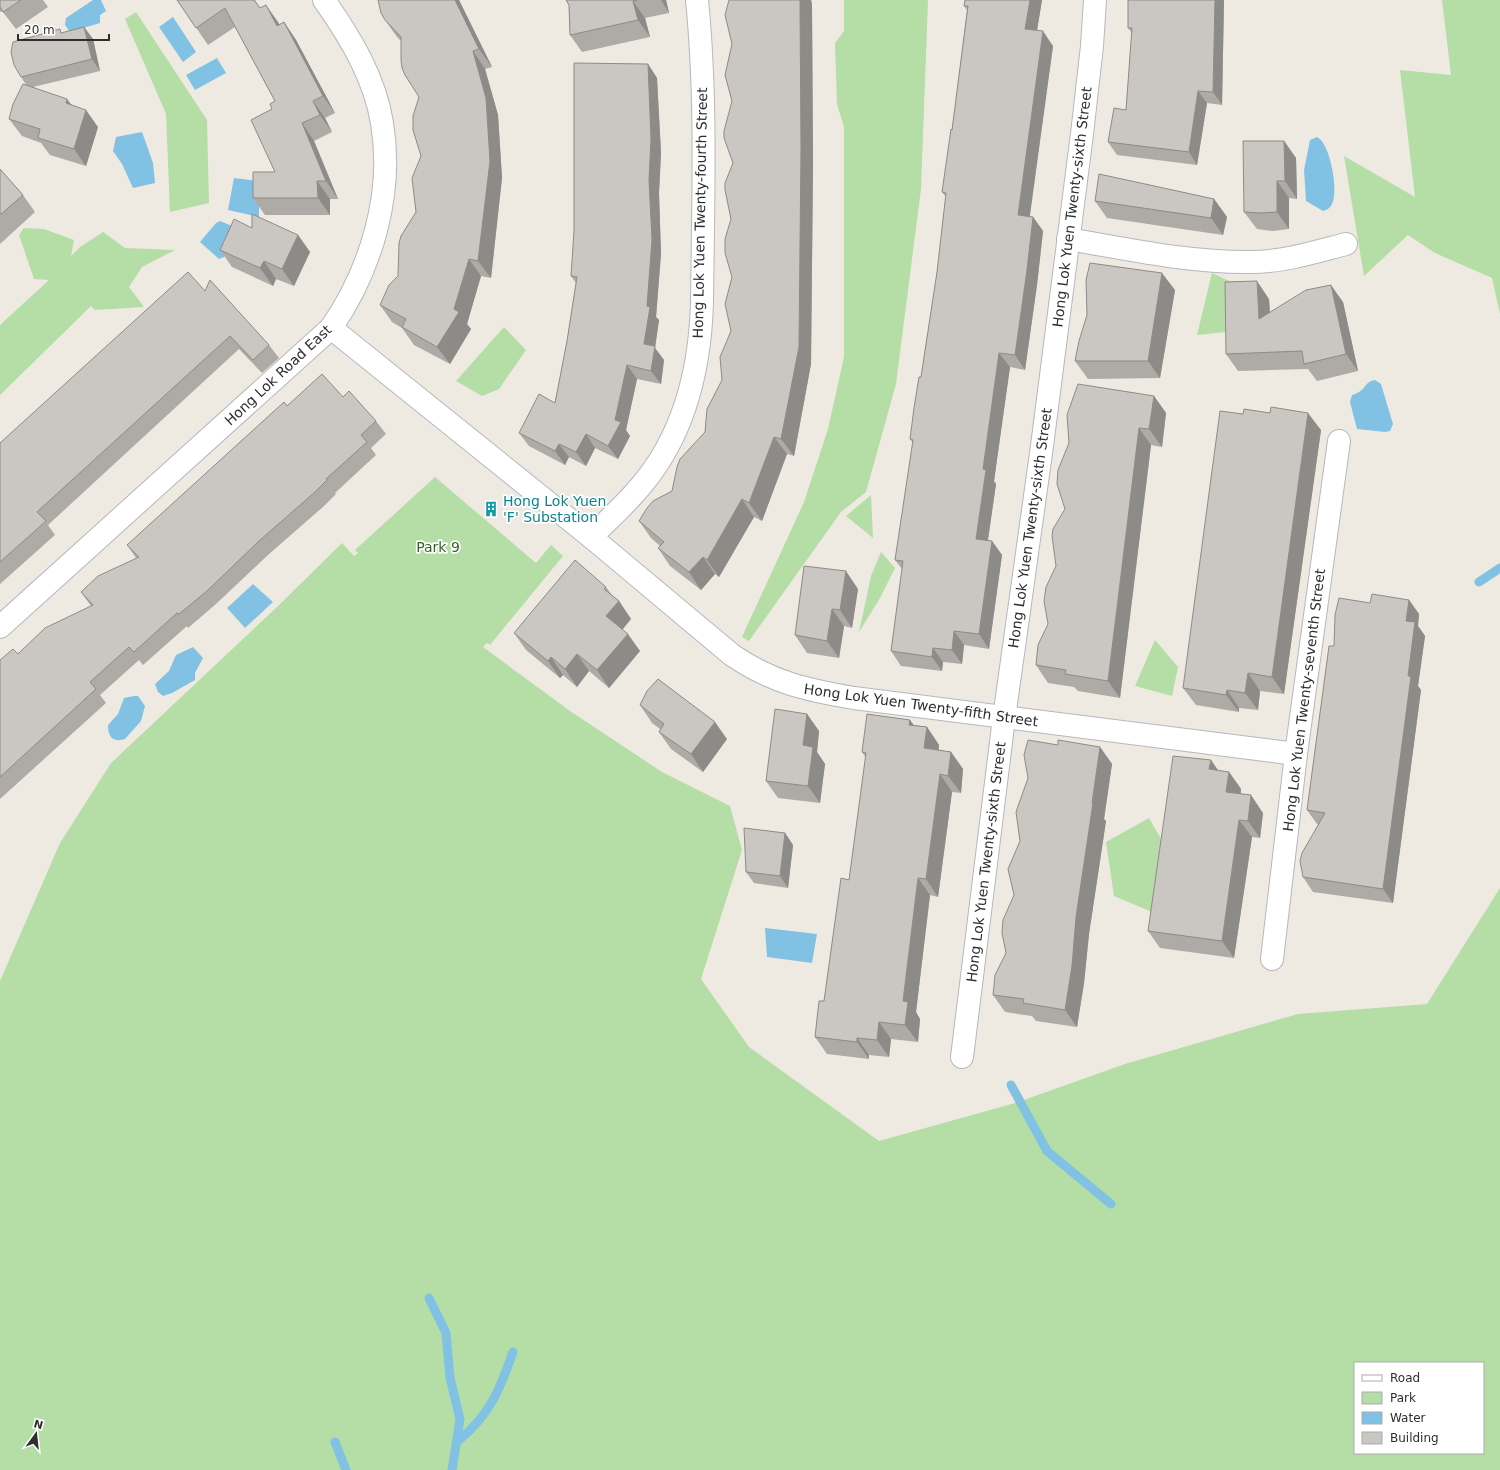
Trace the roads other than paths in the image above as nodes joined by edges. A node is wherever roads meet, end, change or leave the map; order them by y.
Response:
1 (324, 0) edge
2 (698, 0) edge
3 (1094, 0) edge
4 (1068, 239) junction
5 (1346, 244) dead end
6 (331, 328) junction
7 (1339, 441) dead end
8 (591, 537) junction
9 (0, 627) edge
10 (1004, 718) junction
11 (1296, 754) junction
12 (1272, 959) dead end
13 (962, 1057) dead end

1 - 6 street, Hong Lok Road East
2 - 8 street, Hong Lok Yuen Twenty-fourth Street
3 - 4 street, Hong Lok Yuen Twenty-sixth Street
4 - 5 street
4 - 10 street, Hong Lok Yuen Twenty-sixth Street
6 - 8 street, Hong Lok Yuen Twenty-fifth Street
6 - 9 street, Hong Lok Road East
7 - 11 street, Hong Lok Yuen Twenty-seventh Street
8 - 10 street, Hong Lok Yuen Twenty-fifth Street
10 - 11 street, Hong Lok Yuen Twenty-fifth Street
10 - 13 street, Hong Lok Yuen Twenty-sixth Street
11 - 12 street, Hong Lok Yuen Twenty-seventh Street

